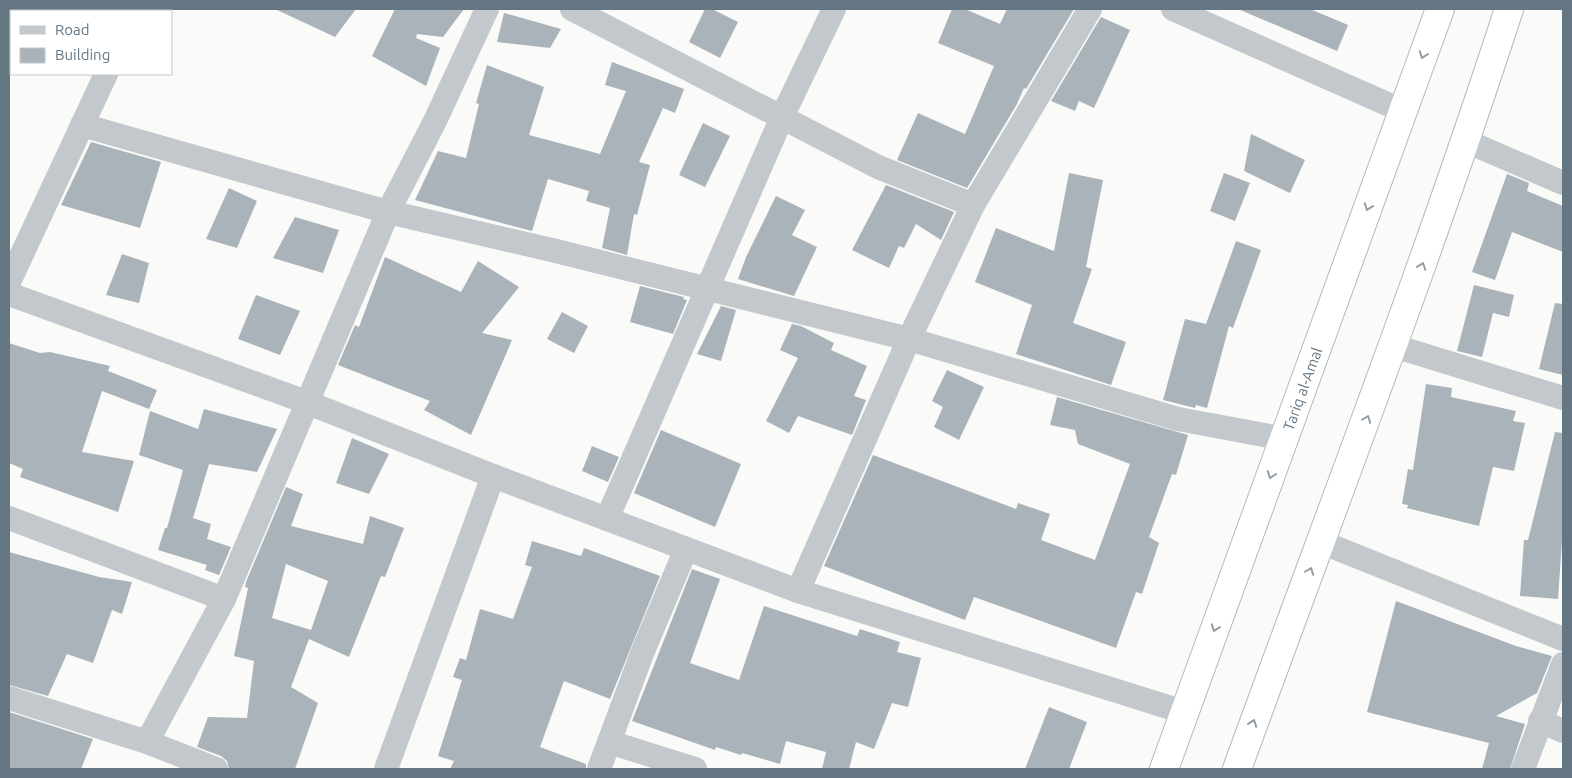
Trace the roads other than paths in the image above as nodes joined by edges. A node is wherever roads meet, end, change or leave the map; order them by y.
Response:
1 (488, 9) edge
2 (572, 9) edge
3 (834, 9) edge
4 (1090, 9) edge
5 (1173, 9) edge
6 (1440, 9) edge
7 (1509, 9) edge
8 (106, 75) edge
9 (1403, 111) junction
10 (782, 117) junction
11 (82, 125) junction
12 (1466, 141) junction
13 (1563, 183) edge
14 (974, 205) junction
15 (388, 212) junction
16 (9, 282) edge
17 (708, 289) junction
18 (9, 294) edge
19 (909, 339) junction
20 (1394, 346) junction
21 (1563, 398) edge
22 (306, 402) junction
23 (1285, 439) junction
24 (493, 476) junction
25 (9, 518) edge
26 (607, 519) junction
27 (1321, 542) junction
28 (686, 549) junction
29 (798, 591) junction
30 (224, 599) junction
31 (1563, 639) edge
32 (1563, 664) edge
33 (9, 698) edge
34 (1184, 712) junction
35 (1540, 721) junction
36 (1563, 731) edge
37 (147, 742) junction
38 (609, 742) junction
39 (1243, 767) edge
40 (216, 769) edge
41 (386, 769) edge
42 (599, 769) edge
43 (696, 769) edge
44 (1164, 769) edge
45 (1523, 769) edge

1 - 15 street
2 - 10 street
3 - 10 street
4 - 14 street
5 - 9 street
6 -> 9 highway, Tariq al-Amal
7 - 12 highway
8 - 11 street
9 -> 23 highway, Tariq al-Amal
10 - 14 street
10 - 17 street
11 - 15 street
11 - 16 street
12 - 13 street
20 -> 12 highway
14 - 19 street
15 - 17 street
15 - 22 street
17 - 19 street
17 - 26 street
18 - 22 street
19 - 23 street
19 - 29 street
20 - 21 street
27 -> 20 highway
22 - 24 street
22 - 30 street
23 -> 34 highway, Tariq al-Amal
24 - 26 street
24 - 41 street
25 - 30 street
26 - 28 street
27 - 31 street
39 -> 27 highway
28 - 29 street
28 - 38 street
29 - 34 street
30 - 37 street
32 - 35 street
33 - 37 street
34 - 44 highway, Tariq al-Amal
35 - 36 street
35 - 45 street
37 - 40 street
38 - 42 street
38 - 43 street

